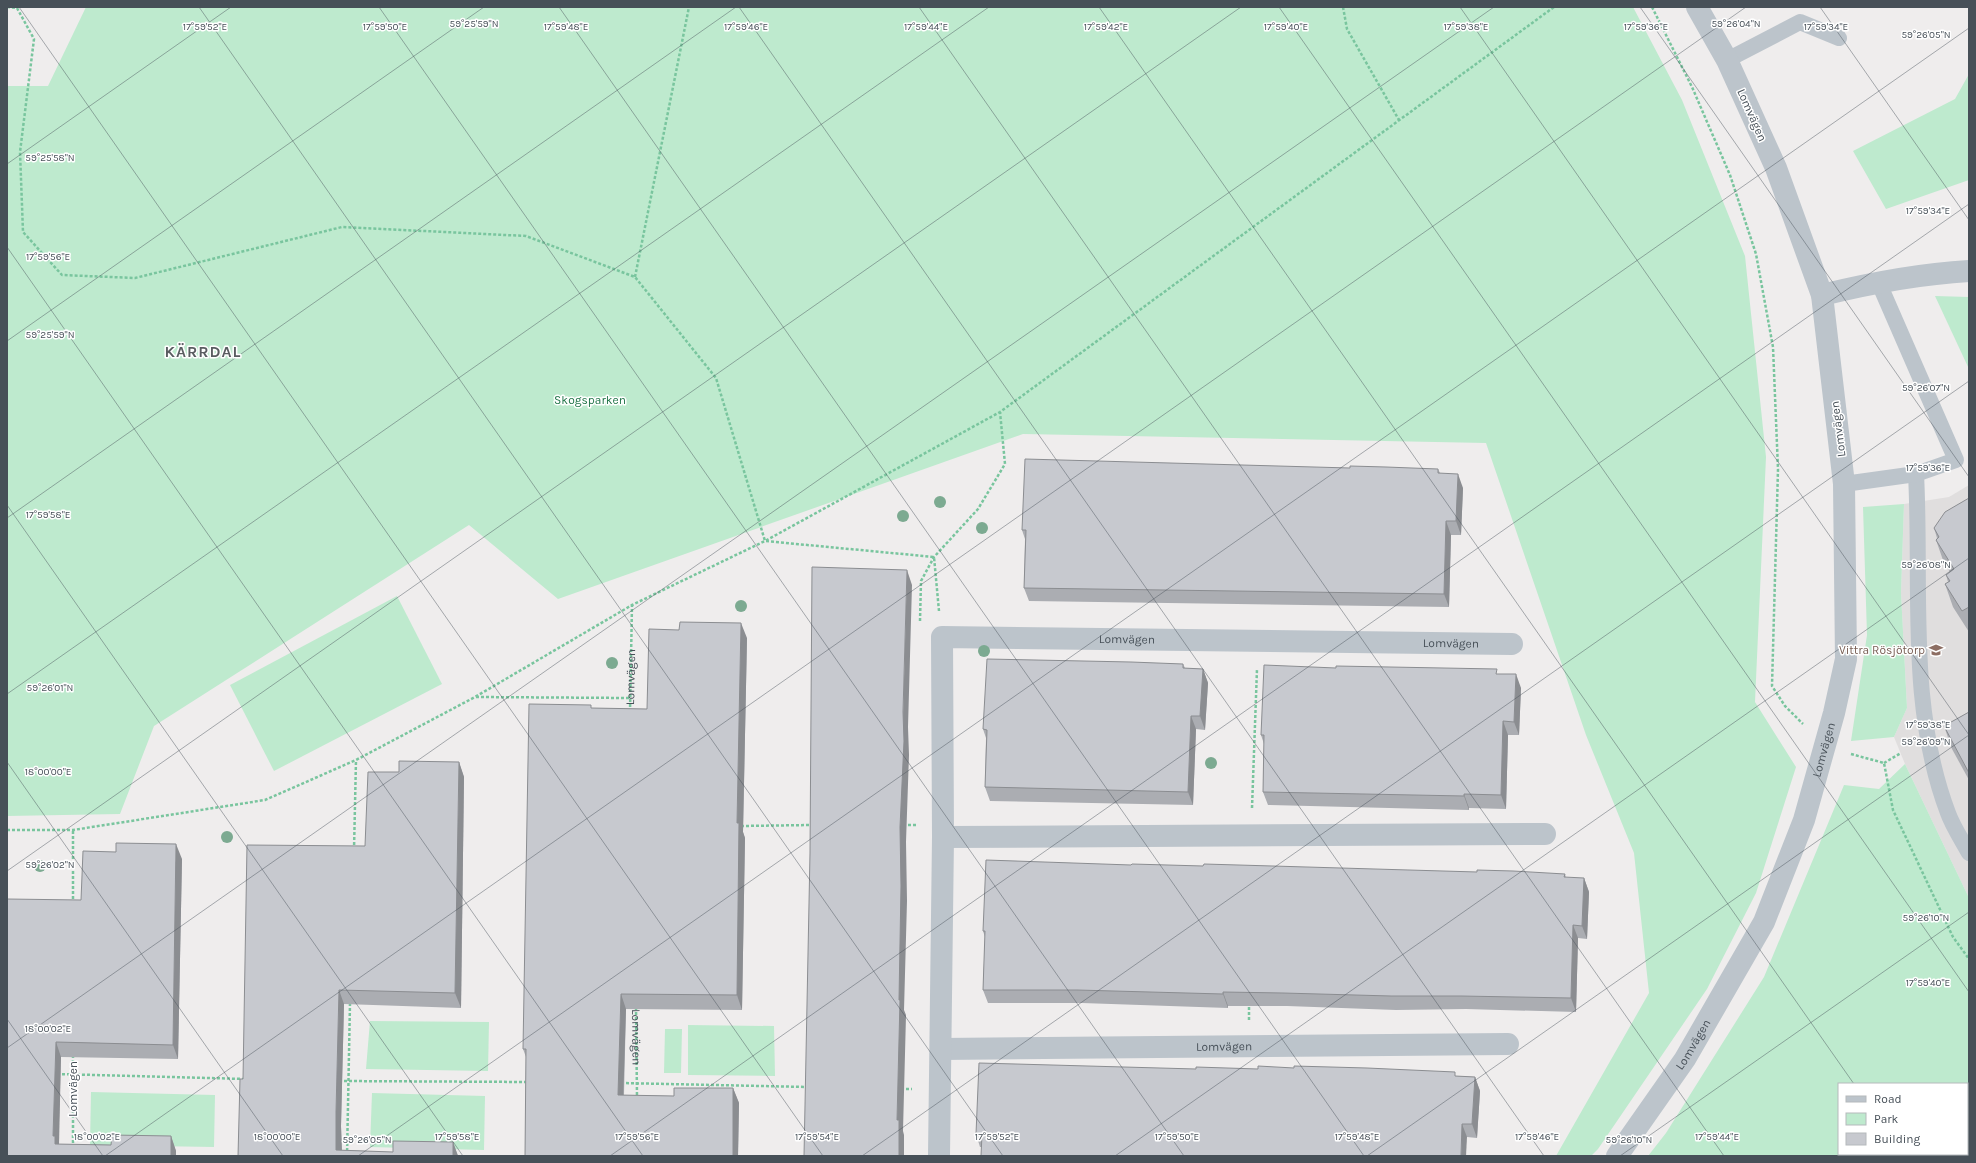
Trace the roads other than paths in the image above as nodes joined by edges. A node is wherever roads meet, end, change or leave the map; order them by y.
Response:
1 (1697, 7) edge
2 (1839, 38) dead end
3 (1728, 60) junction
4 (1969, 271) edge
5 (1878, 281) junction
6 (1822, 295) junction
7 (1916, 474) junction
8 (1844, 484) junction
9 (1512, 644) dead end
10 (943, 831) junction
11 (1545, 834) dead end
12 (1969, 853) edge
13 (1508, 1044) dead end
14 (941, 1049) junction
15 (939, 1156) edge
16 (1617, 1156) edge

1 - 3 street, Lomvägen
2 - 3 lane
3 - 6 street, Lomvägen
4 - 5 street
5 - 6 street
5 - 7 lane
6 - 8 street, Lomvägen
7 - 8 lane
7 - 12 lane
8 - 16 street, Lomvägen
9 - 10 street, Lomvägen
10 - 11 street
10 - 14 street
13 - 14 street, Lomvägen
14 - 15 street

